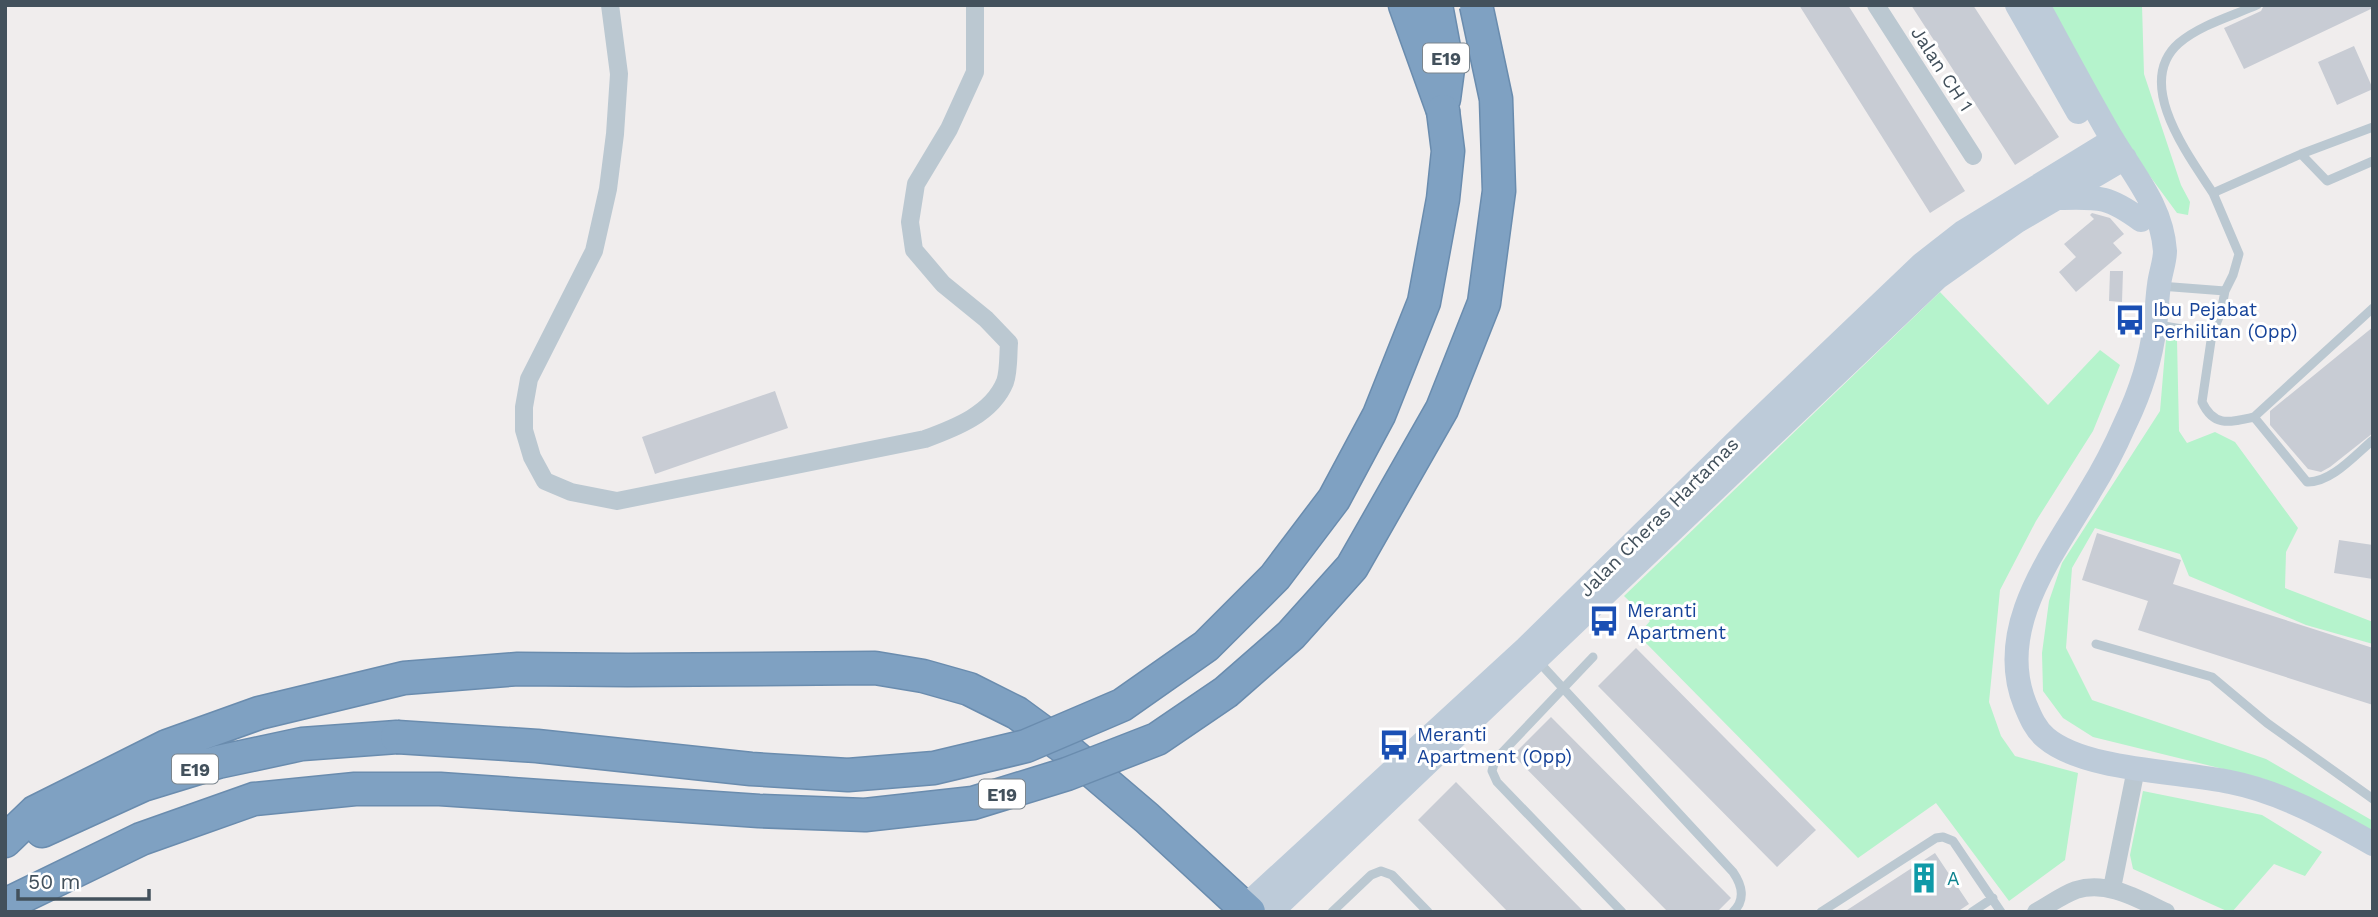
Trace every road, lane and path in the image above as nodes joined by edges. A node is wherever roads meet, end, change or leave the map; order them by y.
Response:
1 (610, 5) edge
2 (975, 5) edge
3 (1405, 5) edge
4 (1436, 5) edge
5 (1476, 5) edge
6 (1876, 5) edge
7 (2017, 5) edge
8 (2038, 5) edge
9 (2257, 5) edge
10 (1443, 111) junction
11 (2373, 127) edge
12 (2112, 153) junction
13 (2301, 153) junction
14 (1973, 156) dead end
15 (2373, 162) edge
16 (2213, 193) junction
17 (2056, 198) junction
18 (2011, 214) junction
19 (2141, 220) junction
20 (2158, 286) junction
21 (2225, 291) junction
22 (2373, 308) edge
23 (2155, 324) junction
24 (2212, 334) junction
25 (2254, 417) junction
26 (2373, 440) edge
27 (2096, 644) dead end
28 (1532, 654) junction
29 (1592, 657) dead end
30 (1561, 688) junction
31 (2136, 769) junction
32 (2373, 799) edge
33 (5, 841) edge
34 (2373, 844) edge
35 (5, 848) edge
36 (2112, 888) junction
37 (1993, 898) junction
38 (5, 905) edge
39 (1251, 911) edge
40 (1332, 912) edge
41 (1428, 912) edge
42 (1622, 912) edge
43 (1733, 912) edge
44 (1821, 912) edge
45 (1972, 912) edge
46 (2001, 912) edge
47 (2036, 912) edge
48 (2166, 912) edge

1 - 2 street
3 - 10 highway
4 - 10 highway, E19
5 - 38 highway, E19, bridge
6 - 14 street, Jalan CH 1
7 - 12 street
8 - 12 street
9 - 16 lane
10 - 35 highway, E19, bridge
11 - 13 lane
12 - 17 street, Jalan Cheras Hartamas
12 - 18 street, Jalan Cheras Hartamas
12 - 19 street
12 - 20 street
13 - 15 lane
13 - 16 lane
16 - 21 lane
17 - 18 street, Jalan Cheras Hartamas
17 - 19 street
18 - 28 street, Jalan Cheras Hartamas
19 - 20 street
20 - 21 lane
20 - 23 street
21 - 24 lane
22 - 25 lane
23 - 24 lane
23 - 31 street
24 - 25 lane
25 - 26 lane
27 - 32 lane
28 - 30 lane
28 - 39 street, Jalan Cheras Hartamas
29 - 30 lane
30 - 42 lane
30 - 43 lane
31 - 34 street
31 - 36 street
33 - 39 highway
36 - 47 street
36 - 48 street
37 - 44 lane
37 - 45 lane
37 - 46 lane
40 - 41 lane

